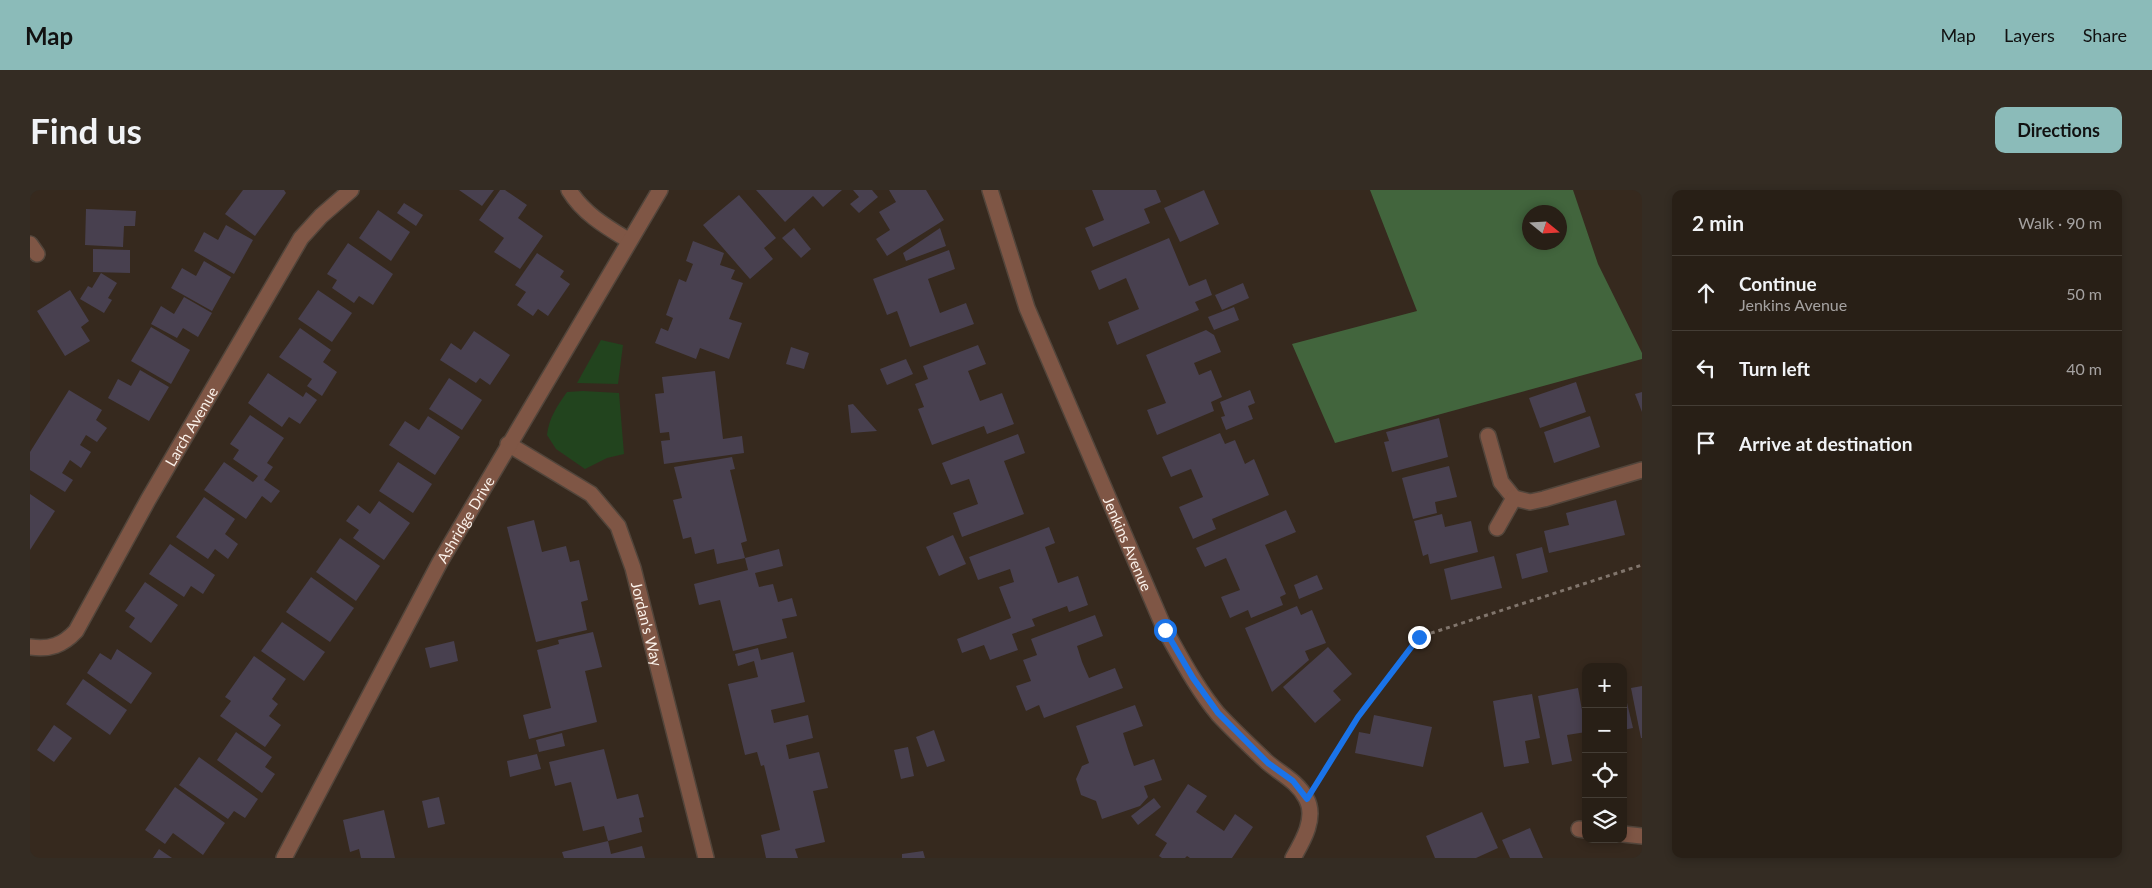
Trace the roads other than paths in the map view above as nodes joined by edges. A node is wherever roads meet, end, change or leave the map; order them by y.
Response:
1 (351, 190) edge
2 (569, 190) edge
3 (660, 190) edge
4 (990, 190) edge
5 (628, 240) junction
6 (1488, 436) dead end
7 (508, 444) junction
8 (1642, 470) edge
9 (1514, 498) junction
10 (1497, 528) dead end
11 (30, 647) edge
12 (1627, 834) edge
13 (1642, 836) edge
14 (284, 858) edge
15 (706, 858) edge
16 (1293, 858) edge

1 - 11 street, Larch Avenue
2 - 5 street
3 - 5 street, Ashridge Drive
4 - 16 street, Jenkins Avenue
5 - 7 street, Ashridge Drive
6 - 9 street
7 - 14 street, Ashridge Drive
7 - 15 street, Jordan's Way
8 - 9 street
9 - 10 street
12 - 13 street

